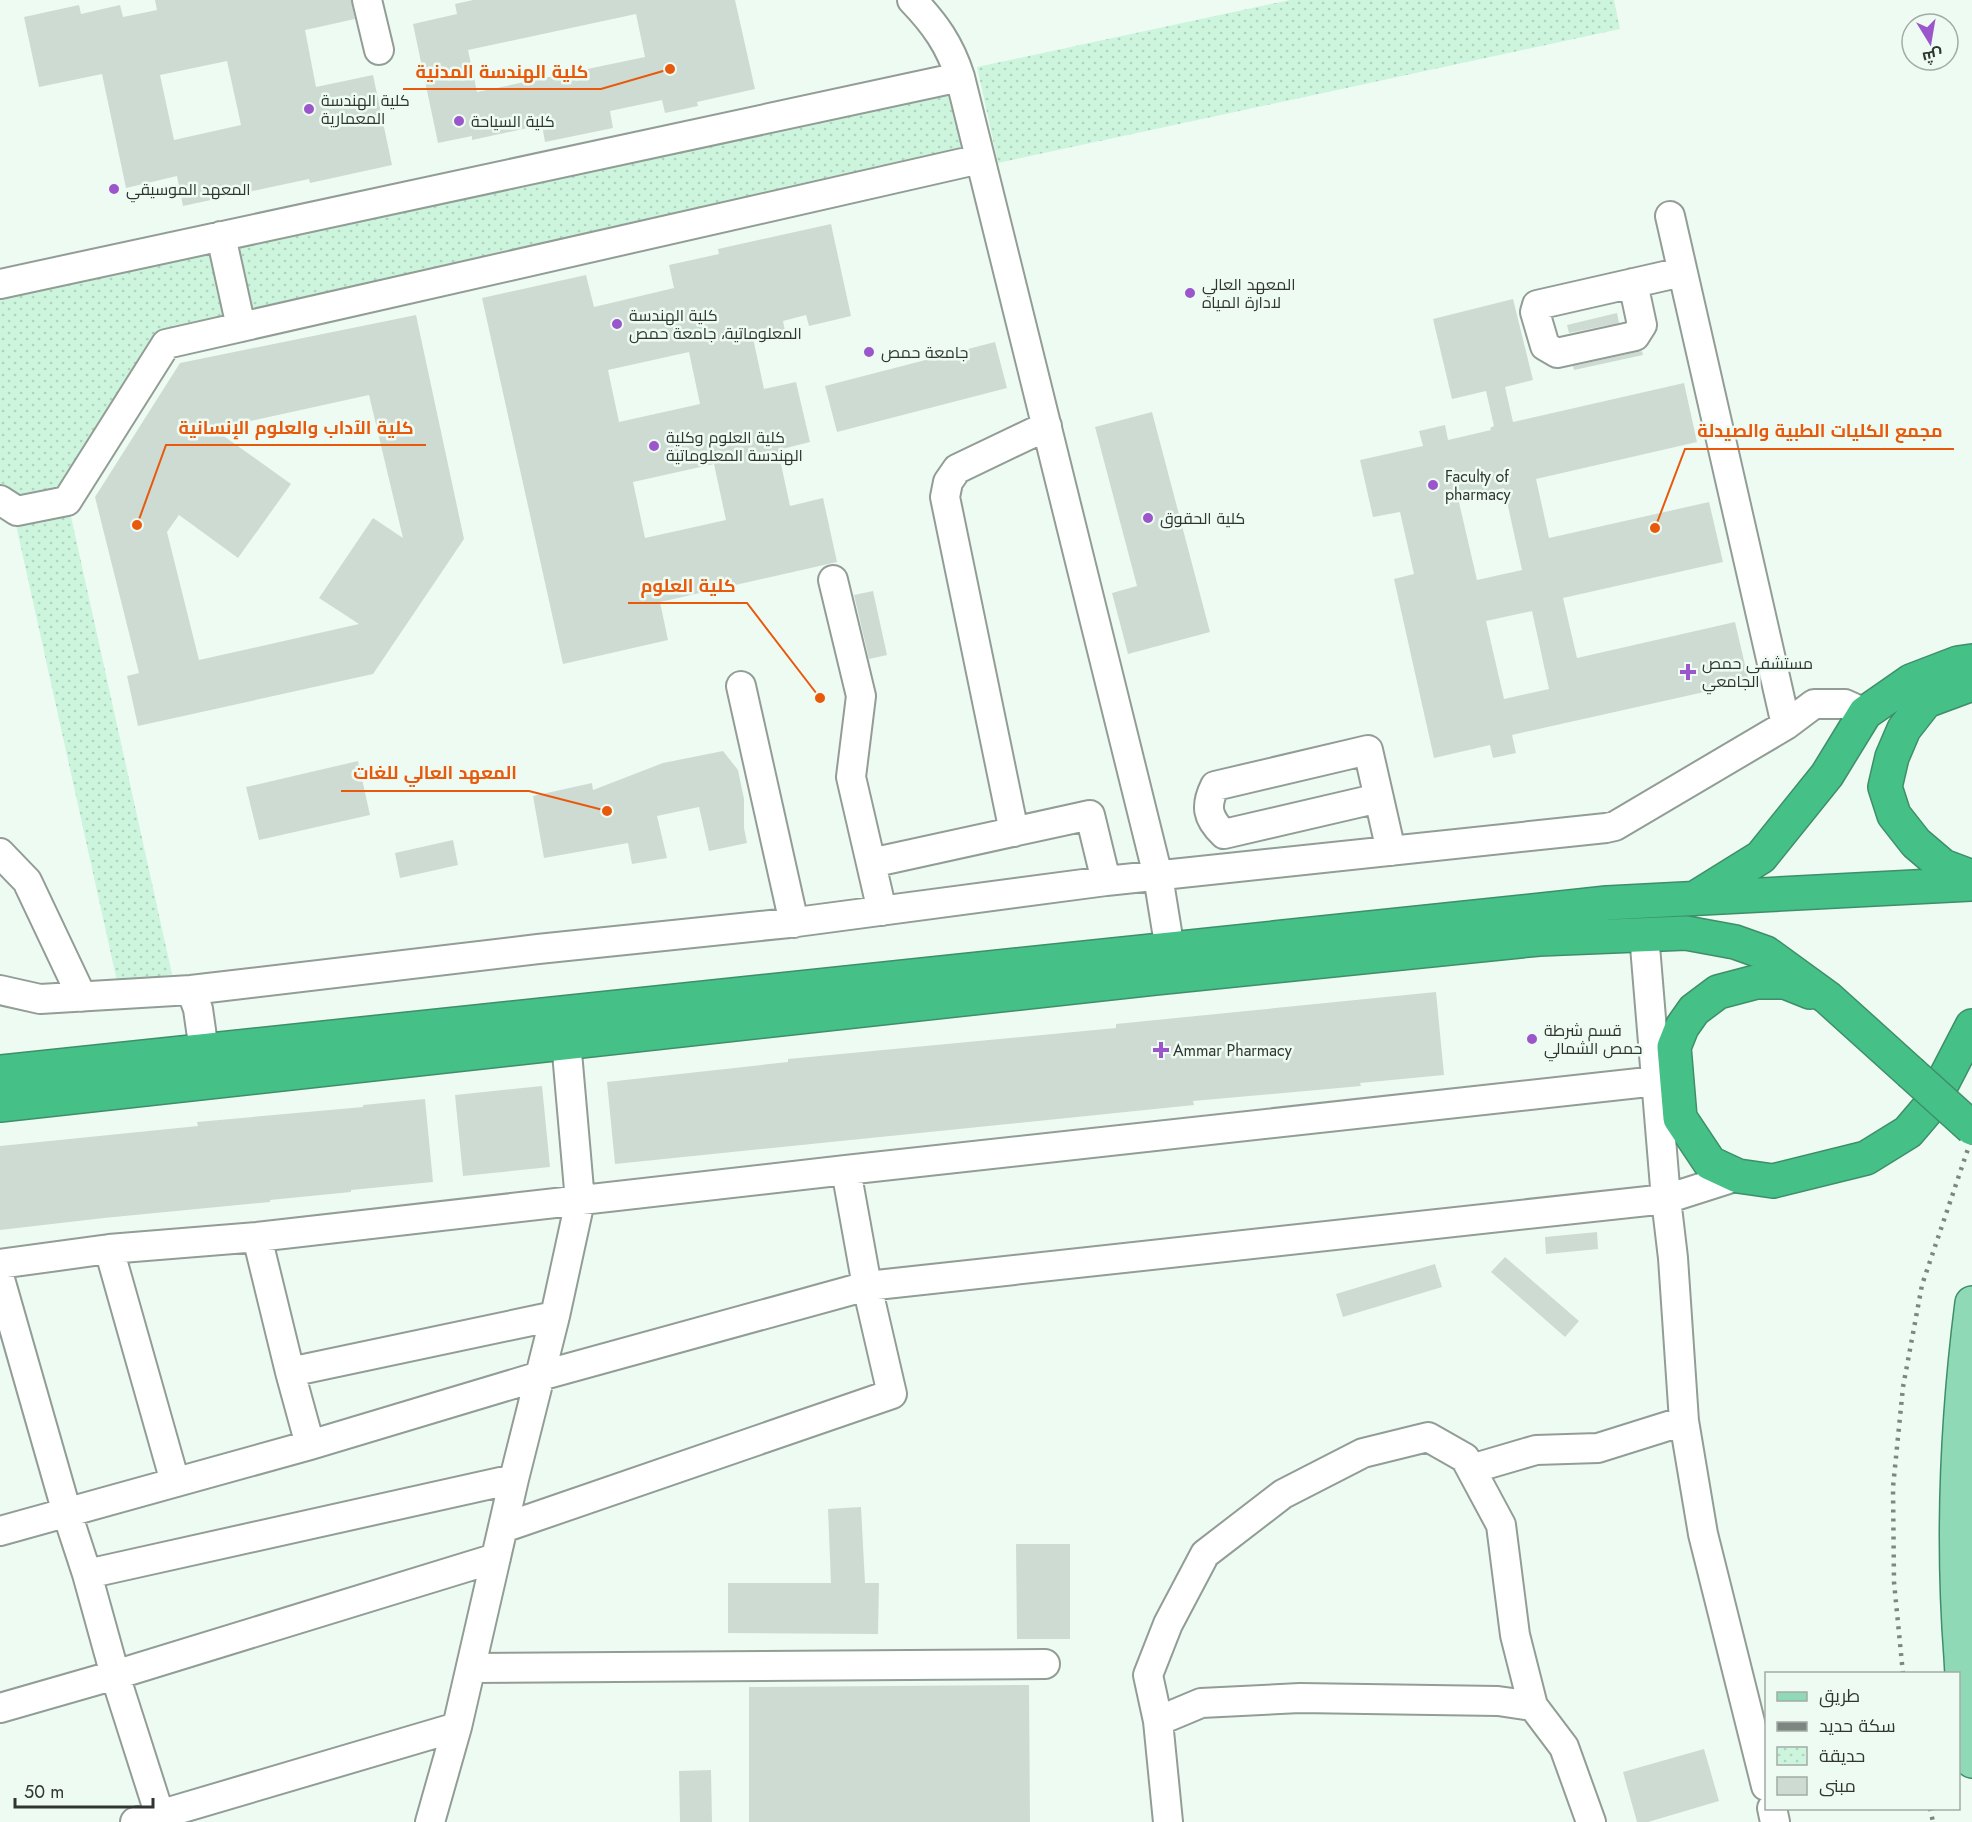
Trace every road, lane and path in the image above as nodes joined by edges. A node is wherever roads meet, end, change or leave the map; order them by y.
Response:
1 (368, 0) edge
2 (912, 0) edge
3 (379, 50) dead end
4 (960, 77) junction
5 (980, 159) junction
6 (1670, 216) dead end
7 (221, 236) junction
8 (1682, 272) junction
9 (1633, 283) dead end
10 (0, 284) edge
11 (241, 327) junction
12 (1047, 426) junction
13 (0, 500) edge
14 (833, 580) dead end
15 (1972, 661) edge
16 (1972, 684) edge
17 (741, 686) dead end
18 (1865, 713) junction
19 (1786, 725) junction
20 (1379, 798) junction
21 (1014, 832) junction
22 (1391, 851) junction
23 (0, 853) edge
24 (871, 863) junction
25 (1158, 876) junction
26 (1972, 877) edge
27 (1107, 881) junction
28 (1972, 884) edge
29 (1694, 899) junction
30 (882, 911) junction
31 (794, 923) junction
32 (1644, 934) junction
33 (1170, 950) junction
34 (0, 990) edge
35 (191, 990) junction
36 (82, 997) junction
37 (1828, 999) junction
38 (1972, 1026) edge
39 (566, 1041) junction
40 (204, 1051) junction
41 (0, 1072) edge
42 (1666, 1079) junction
43 (0, 1105) edge
44 (1972, 1128) edge
45 (846, 1170) junction
46 (1738, 1176) junction
47 (1666, 1199) junction
48 (580, 1201) junction
49 (257, 1237) junction
50 (110, 1249) junction
51 (0, 1264) edge
52 (0, 1279) edge
53 (867, 1286) junction
54 (1972, 1303) edge
55 (555, 1316) junction
56 (290, 1372) junction
57 (540, 1376) junction
58 (1684, 1421) junction
59 (310, 1445) junction
60 (1471, 1468) junction
61 (514, 1479) junction
62 (175, 1482) junction
63 (67, 1513) junction
64 (503, 1528) junction
65 (0, 1531) edge
66 (496, 1558) junction
67 (87, 1574) junction
68 (1045, 1664) dead end
69 (471, 1668) junction
70 (115, 1675) junction
71 (1533, 1706) junction
72 (0, 1708) edge
73 (1158, 1721) junction
74 (457, 1727) junction
75 (1972, 1761) edge
76 (1765, 1778) edge
77 (152, 1820) edge
78 (430, 1822) edge
79 (1168, 1822) edge
80 (1591, 1822) edge

1 - 3 street
2 - 4 street
4 - 5 street
4 - 7 street
5 - 11 street
5 - 12 street
6 - 8 street
7 - 10 street
7 - 11 street
8 - 9 street
8 - 19 street
11 - 13 street
12 - 21 street
12 - 25 street
14 - 24 street
15 - 18 highway
16 - 26 highway
17 - 31 street
18 - 19 street
18 - 29 highway
19 - 22 street
20 - 20 street
20 - 22 street
21 - 24 street
21 - 27 street
22 - 25 street
23 - 36 street
24 - 30 street
25 - 27 street
25 - 33 street
27 - 30 street
28 - 29 highway
29 - 33 highway
30 - 31 street
31 - 35 street
32 - 37 highway
32 - 39 highway
32 - 42 street
33 - 40 highway
34 - 36 street
35 - 36 street
35 - 40 street
37 - 42 highway
37 - 44 highway, bridge
38 - 46 highway
39 - 43 highway
39 - 48 street
40 - 41 highway
42 - 45 street
42 - 46 highway
42 - 47 street
45 - 48 street
45 - 53 street
46 - 47 street
47 - 53 street
47 - 58 street
48 - 49 street
48 - 55 street
49 - 50 street
49 - 56 street
50 - 51 street
50 - 62 street
52 - 63 street
53 - 57 street
53 - 64 street
54 - 75 main road
55 - 56 street
55 - 57 street
56 - 59 street
57 - 59 street
57 - 61 street
58 - 60 street
58 - 76 street
59 - 62 street
60 - 71 street
60 - 73 street
61 - 64 street
61 - 67 street
62 - 63 street
63 - 65 street
63 - 67 street
64 - 66 street
66 - 69 street
66 - 70 street
67 - 70 street
68 - 69 street
69 - 74 street
70 - 72 street
70 - 77 street
71 - 73 street
71 - 80 street
73 - 79 street
74 - 77 street
74 - 78 street

